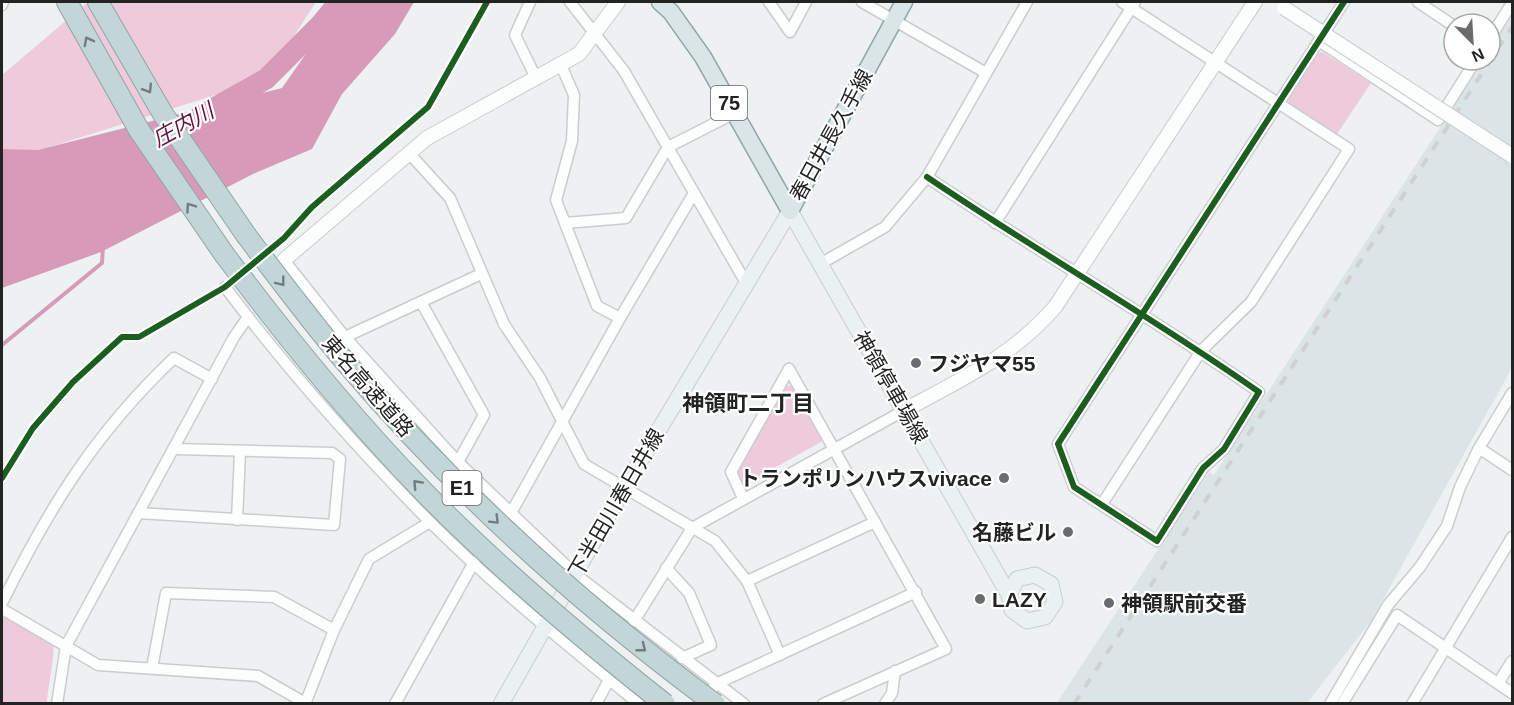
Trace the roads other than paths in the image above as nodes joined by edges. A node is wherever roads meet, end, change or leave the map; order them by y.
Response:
1 (98, 2) edge
2 (530, 2) edge
3 (570, 2) edge
4 (618, 2) edge
5 (660, 2) edge
6 (769, 2) edge
7 (806, 2) edge
8 (862, 2) edge
9 (904, 2) edge
10 (1027, 2) edge
11 (1255, 2) edge
12 (1344, 2) edge
13 (1424, 3) edge
14 (1512, 3) edge
15 (1129, 4) edge
16 (69, 5) edge
17 (1279, 5) edge
18 (1442, 17) edge
19 (1502, 19) edge
20 (894, 20) junction
21 (596, 33) junction
22 (1319, 41) junction
23 (1216, 61) junction
24 (561, 65) junction
25 (1468, 72) edge
26 (986, 73) junction
27 (536, 78) junction
28 (1279, 103) junction
29 (735, 113) junction
30 (668, 147) junction
31 (408, 152) junction
32 (1512, 156) edge
33 (927, 177) junction
34 (694, 193) junction
35 (790, 211) junction
36 (566, 223) junction
37 (995, 223) junction
38 (284, 260) joint
39 (820, 264) junction
40 (1078, 272) junction
41 (481, 274) junction
42 (746, 283) junction
43 (225, 287) dead end
44 (420, 302) junction
45 (1142, 314) junction
46 (248, 317) junction
47 (620, 318) junction
48 (345, 337) junction
49 (1202, 351) junction
50 (212, 379) junction
51 (1512, 393) edge
52 (905, 410) junction
53 (561, 423) junction
54 (833, 447) junction
55 (1479, 448) junction
56 (174, 449) junction
57 (240, 452) junction
58 (458, 462) junction
59 (1512, 470) edge
60 (624, 488) junction
61 (743, 498) junction
62 (1102, 504) junction
63 (138, 513) junction
64 (511, 513) junction
65 (237, 520) junction
66 (430, 522) junction
67 (875, 522) junction
68 (692, 528) junction
69 (1512, 537) edge
70 (474, 561) junction
71 (666, 568) junction
72 (575, 574) junction
73 (747, 581) junction
74 (916, 592) junction
75 (1009, 595) dead end
76 (2, 603) edge
77 (2, 609) edge
78 (634, 621) junction
79 (545, 626) junction
80 (334, 630) junction
81 (66, 646) junction
82 (1446, 648) junction
83 (780, 655) junction
84 (682, 658) junction
85 (1512, 660) edge
86 (152, 668) junction
87 (895, 671) junction
88 (609, 680) junction
89 (1499, 682) junction
90 (1512, 693) edge
91 (716, 694) edge
92 (306, 703) edge
93 (57, 704) edge
94 (395, 704) edge
95 (501, 704) edge
96 (596, 704) edge
97 (639, 704) edge
98 (665, 704) edge
99 (700, 704) edge
100 (744, 704) edge
101 (823, 704) edge
102 (885, 704) edge
103 (1330, 704) edge
104 (1342, 704) edge
105 (1412, 704) edge

1 -> 91 highway, 東名高速道路 / E1, bridge
2 - 27 street
3 - 21 street
4 - 21 street
5 - 29 main road, 春日井長久手線 / 75
6 - 7 street
8 - 20 street
9 - 20 main road, 春日井長久手線
10 - 26 street
11 - 23 street
12 - 22 street
13 - 18 street
14 - 19 street
15 - 23 street
15 - 37 street
98 -> 16 highway, 東名高速道路 / E1, bridge
17 - 32 street, bridge
20 - 26 street
20 - 35 main road, 春日井長久手線
21 - 24 street
21 - 30 street
22 - 25 street
22 - 28 street
23 - 28 street
23 - 40 street
24 - 27 street
24 - 36 street
26 - 33 street
27 - 31 street
28 - 45 street
28 - 49 street
29 - 30 street
29 - 35 main road, 春日井長久手線 / 75
30 - 34 street
30 - 36 street
31 - 38 street
31 - 41 street
33 - 37 street
33 - 39 street
34 - 42 street
34 - 47 street
35 - 39 main road, 神領停車場線
35 - 42 main road, 下半田川春日井線
36 - 47 street
37 - 40 street
38 - 48 street
39 - 52 main road, 神領停車場線
40 - 45 street
40 - 52 street
41 - 44 street
41 - 53 street
42 - 60 main road, 下半田川春日井線
43 - 46 street
44 - 48 street
44 - 58 street
45 - 49 street
45 - 62 street
46 - 50 street
46 - 66 street
47 - 53 street
48 - 58 street
49 - 62 street
49 - 62 street
50 - 56 street
50 - 76 street
51 - 55 street
52 - 54 street
52 - 75 main road, 神領停車場線
53 - 60 street
53 - 64 street
54 - 61 street
54 - 61 street
54 - 67 street
55 - 59 street
55 - 103 street
56 - 57 street
56 - 63 street
57 - 65 street
57 - 65 street
58 - 64 street
60 - 68 street
60 - 72 main road, 下半田川春日井線
61 - 68 street
63 - 65 street
63 - 81 street
64 - 72 street
66 - 70 street
66 - 80 street
67 - 73 street
67 - 74 street
68 - 71 street
68 - 73 street
69 - 82 street
70 - 79 street
70 - 94 street
71 - 78 street
71 - 84 street
72 - 78 street
72 - 79 main road, 下半田川春日井線
73 - 83 street
74 - 83 street
74 - 87 street
77 - 81 street
78 - 84 street
79 - 88 street
79 - 95 main road, 下半田川春日井線
80 - 86 street
80 - 92 street
81 - 86 street
81 - 93 street
82 - 89 street
82 - 104 street
82 - 105 street
83 - 91 street
84 - 91 street
85 - 89 street
86 - 92 street
87 - 101 street
87 - 102 street
88 - 96 street
88 - 97 street
89 - 90 street
91 - 99 street
91 - 100 street

